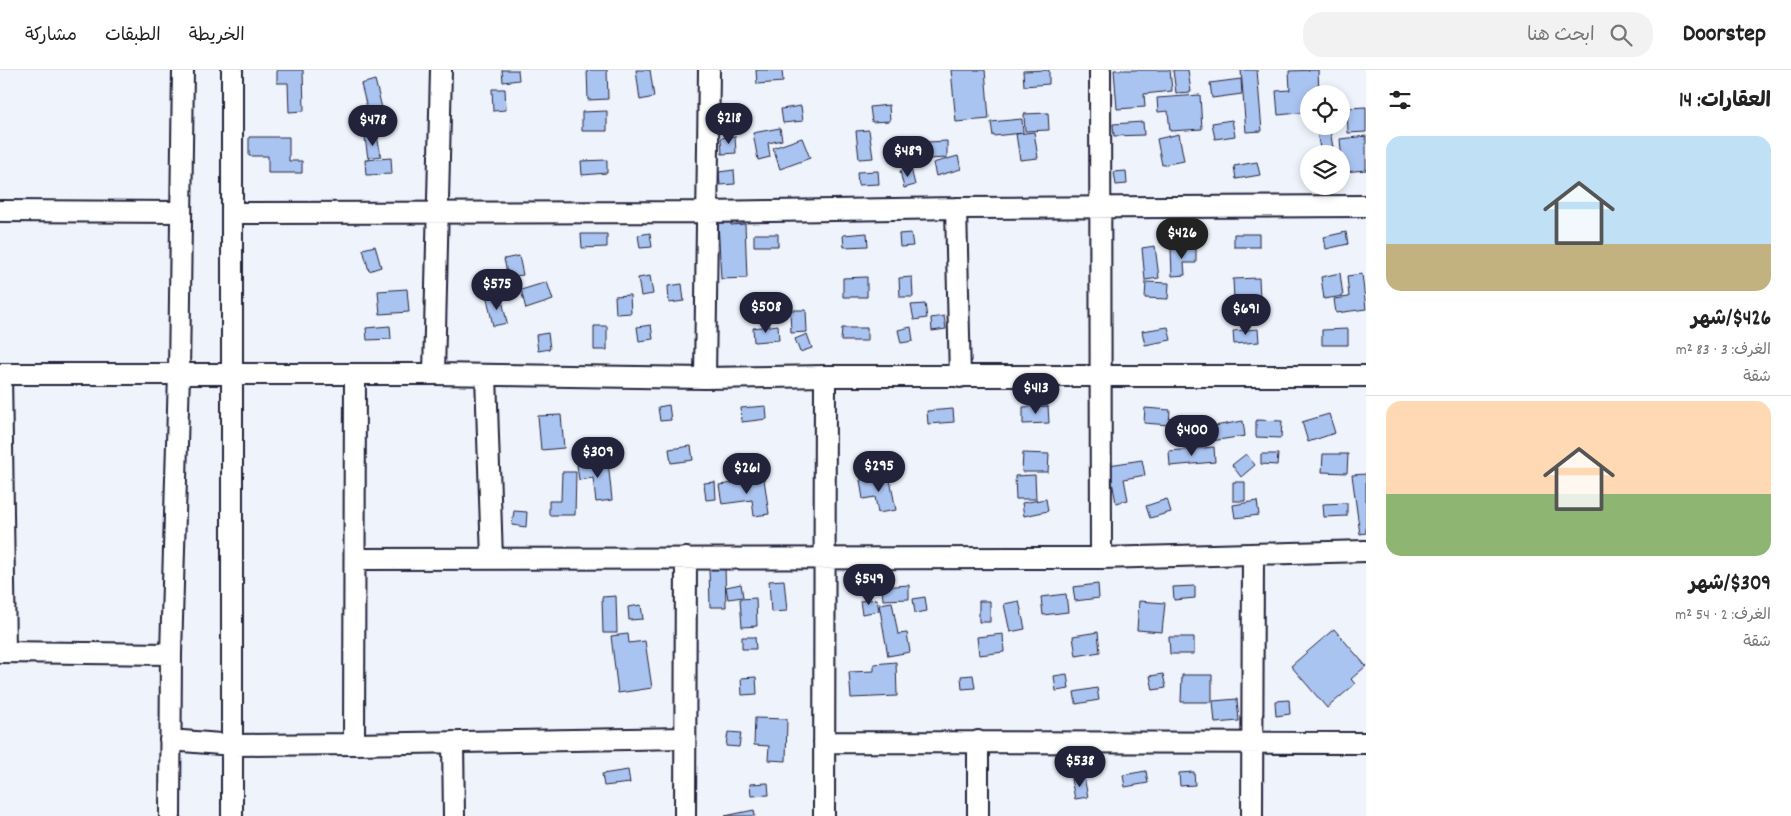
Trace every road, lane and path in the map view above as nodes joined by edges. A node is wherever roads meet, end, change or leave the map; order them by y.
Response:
1 (183, 70) edge
2 (232, 70) edge
3 (441, 70) edge
4 (708, 70) edge
5 (1100, 70) edge
6 (1366, 206) edge
7 (1100, 207) junction
8 (956, 208) junction
9 (0, 211) edge
10 (437, 211) junction
11 (181, 212) junction
12 (706, 212) junction
13 (232, 213) junction
14 (0, 374) edge
15 (179, 374) junction
16 (233, 374) junction
17 (355, 374) junction
18 (434, 374) junction
19 (486, 375) junction
20 (825, 376) junction
21 (1366, 376) edge
22 (960, 377) junction
23 (1100, 377) junction
24 (705, 378) junction
25 (1366, 551) edge
26 (1253, 555) junction
27 (2, 557) edge
28 (686, 558) junction
29 (823, 558) junction
30 (1101, 558) junction
31 (354, 559) junction
32 (492, 559) junction
33 (2, 652) edge
34 (171, 654) junction
35 (685, 738) junction
36 (170, 740) junction
37 (453, 742) junction
38 (824, 742) junction
39 (978, 742) junction
40 (233, 744) junction
41 (354, 744) junction
42 (1252, 744) junction
43 (1366, 744) edge
44 (170, 816) edge
45 (232, 816) edge
46 (454, 816) edge
47 (684, 816) edge
48 (824, 816) edge
49 (978, 816) edge
50 (1252, 816) edge

1 - 11 street
2 - 13 street
3 - 10 street
4 - 12 street
5 - 7 street
6 - 7 street
7 - 8 street
7 - 23 street
8 - 12 street
8 - 22 street
9 - 11 street
10 - 12 street
10 - 13 street
10 - 18 street
11 - 15 street
12 - 24 street
13 - 16 street
14 - 15 street
14 - 27 street
15 - 16 street
15 - 34 street
16 - 17 street
16 - 40 street
17 - 18 street
17 - 31 street
18 - 19 street
19 - 24 street
19 - 32 street
20 - 22 street
20 - 24 street
20 - 29 street
21 - 23 street
22 - 23 street
23 - 30 street
25 - 26 street
26 - 30 street
26 - 42 street
27 - 33 street
28 - 29 street
28 - 32 street
28 - 35 street
29 - 30 street
29 - 38 street
31 - 32 street
31 - 41 street
33 - 34 street
34 - 36 street
35 - 37 street
35 - 47 street
36 - 40 street
36 - 44 street
37 - 41 street
37 - 46 street
38 - 39 street
38 - 48 street
39 - 42 street
39 - 49 street
40 - 41 street
40 - 45 street
42 - 43 street
42 - 50 street

